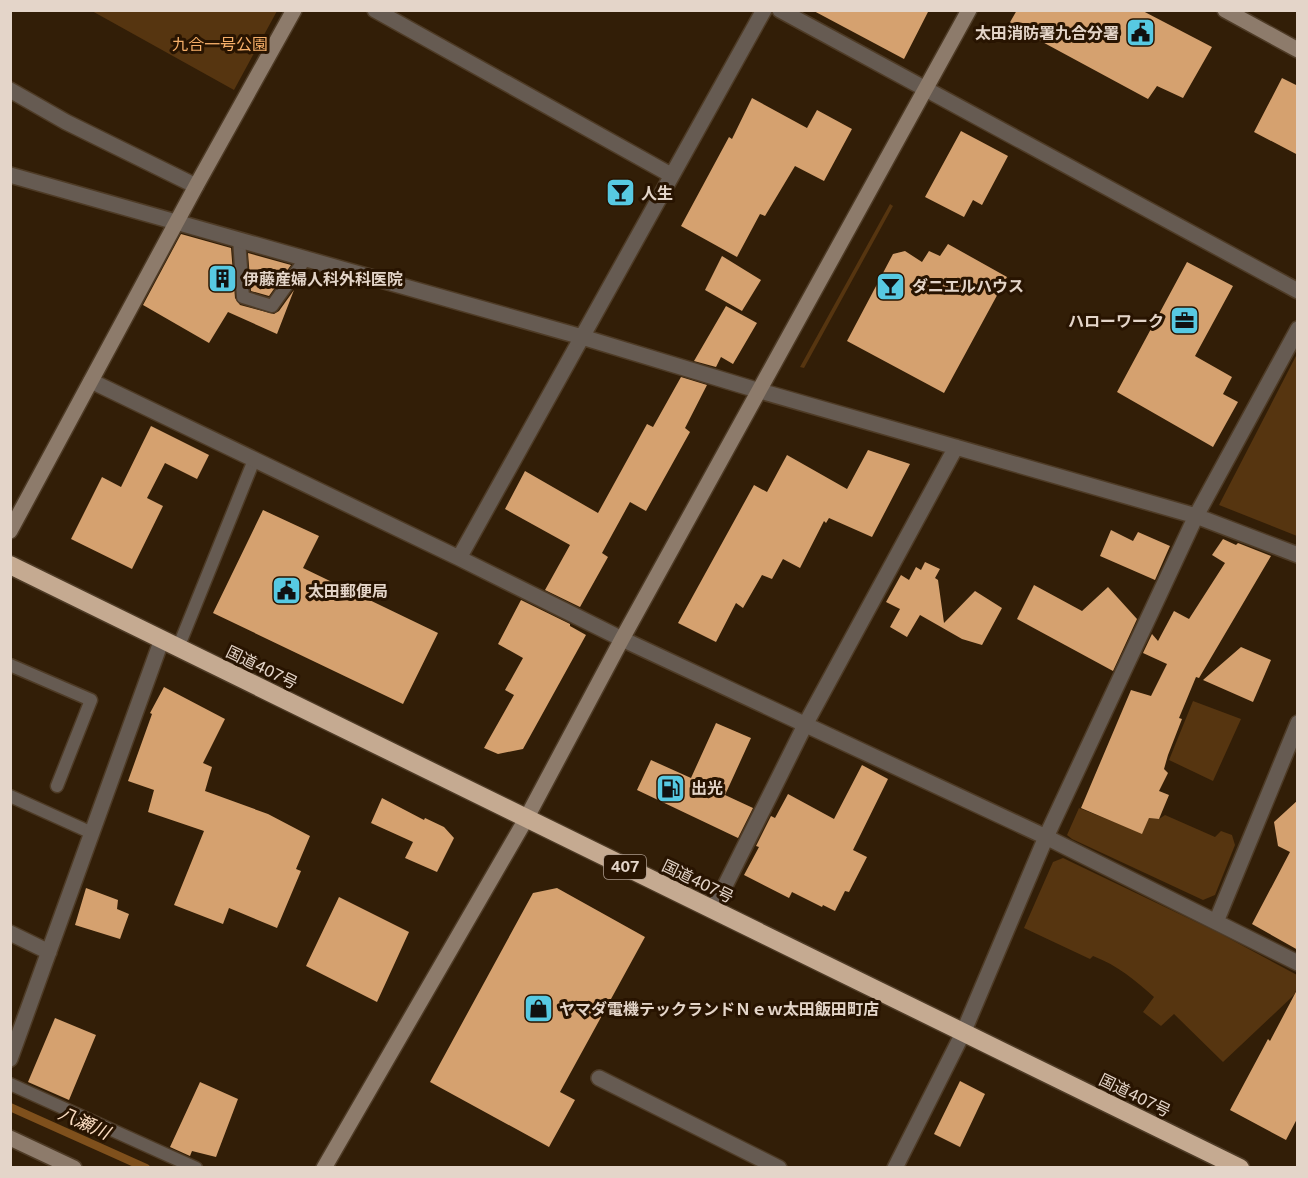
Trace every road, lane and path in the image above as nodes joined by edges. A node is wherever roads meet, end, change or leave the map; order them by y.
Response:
1 (294, 10) edge
2 (375, 10) edge
3 (764, 10) edge
4 (780, 10) edge
5 (969, 10) edge
6 (1226, 10) edge
7 (1298, 50) edge
8 (926, 89) junction
9 (10, 90) edge
10 (10, 175) edge
11 (671, 176) junction
12 (196, 186) junction
13 (177, 222) junction
14 (239, 239) junction
15 (306, 258) junction
16 (1298, 291) edge
17 (1298, 329) edge
18 (582, 336) junction
19 (91, 381) junction
20 (760, 391) junction
21 (956, 447) junction
22 (254, 460) junction
23 (1196, 516) junction
24 (10, 531) edge
25 (1298, 555) edge
26 (459, 558) junction
27 (10, 565) edge
28 (622, 639) junction
29 (170, 644) junction
30 (10, 665) edge
31 (1298, 723) edge
32 (805, 725) junction
33 (57, 786) dead end
34 (10, 796) edge
35 (526, 819) junction
36 (92, 833) junction
37 (1046, 837) junction
38 (713, 910) junction
39 (1216, 922) junction
40 (10, 933) edge
41 (49, 952) junction
42 (1298, 963) edge
43 (963, 1033) junction
44 (10, 1059) edge
45 (599, 1078) dead end
46 (10, 1084) edge
47 (10, 1138) edge
48 (74, 1167) edge
49 (196, 1167) edge
50 (324, 1167) edge
51 (779, 1167) edge
52 (894, 1167) edge
53 (1240, 1167) edge

1 - 12 street
2 - 11 street
3 - 11 street
4 - 8 street
5 - 8 street
6 - 7 street
8 - 16 street
8 - 20 street
9 - 12 street
10 - 13 street
11 - 18 street
12 - 13 street
13 - 14 street
13 - 19 street
14 - 15 street
14 - 15 lane
15 - 18 street
17 - 23 street
18 - 20 street
18 - 26 street
19 - 22 street
19 - 24 street
20 - 21 street
20 - 28 street
21 - 23 street
21 - 32 street
22 - 26 street
22 - 29 lane
23 - 25 street
23 - 37 street
26 - 28 street
27 - 29 highway, 国道407号 / 407
28 - 32 street
28 - 35 street
29 - 35 highway, 国道407号 / 407
29 - 36 street
30 - 33 lane
31 - 39 street
32 - 37 street
32 - 38 street
34 - 36 lane
35 - 38 highway, 国道407号 / 407
35 - 50 street
36 - 41 street
37 - 39 street
37 - 43 street
38 - 43 highway, 国道407号 / 407
39 - 42 street
40 - 41 street
41 - 44 street
43 - 52 street
43 - 53 highway, 国道407号 / 407
45 - 51 street
46 - 49 lane
47 - 48 street

